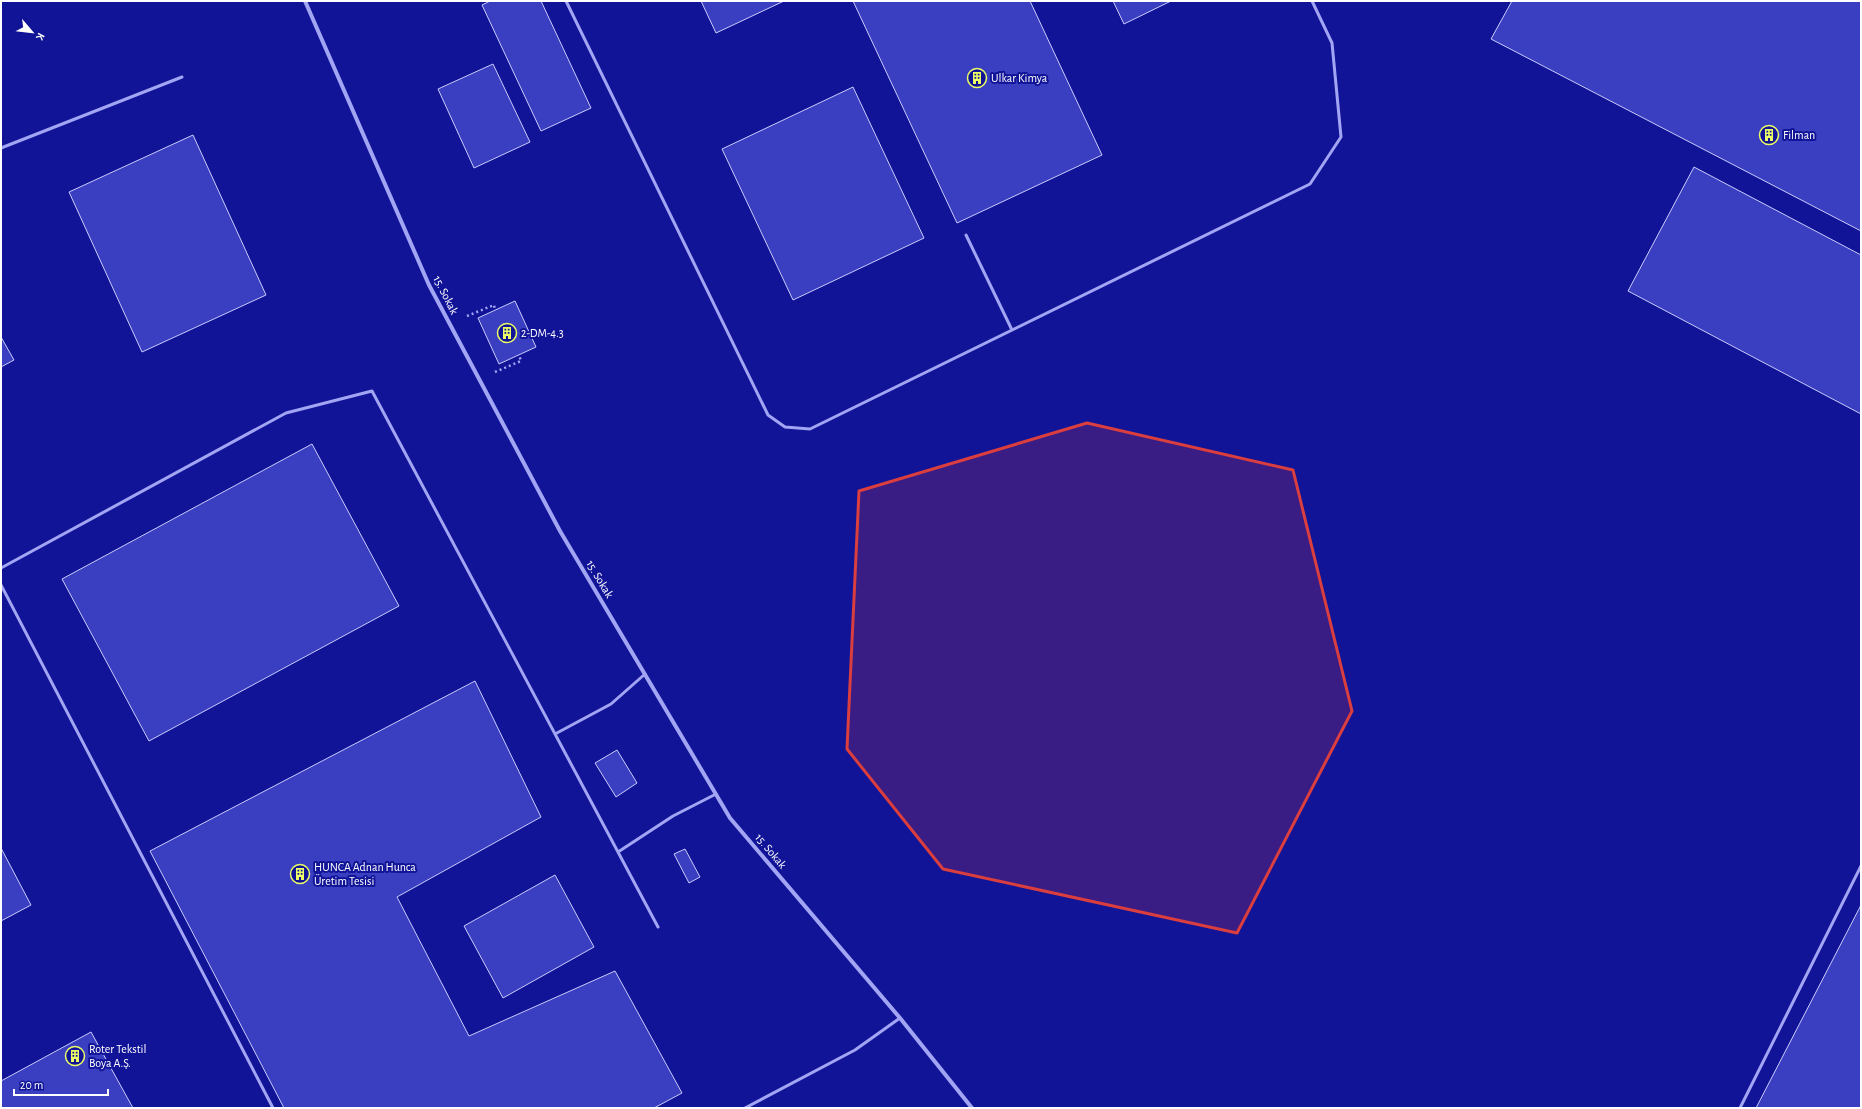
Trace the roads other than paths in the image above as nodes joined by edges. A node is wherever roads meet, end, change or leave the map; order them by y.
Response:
1 (305, 1) edge
2 (566, 1) edge
3 (1312, 1) edge
4 (182, 77) dead end
5 (1, 148) edge
6 (966, 235) dead end
7 (1012, 330) junction
8 (1, 568) edge
9 (1, 585) edge
10 (645, 674) junction
11 (555, 734) junction
12 (716, 794) junction
13 (618, 852) junction
14 (1861, 866) edge
15 (658, 927) dead end
16 (900, 1018) junction
17 (273, 1108) edge
18 (745, 1108) edge
19 (972, 1108) edge
20 (1740, 1108) edge

1 - 10 street, 15. Sokak
2 - 7 lane
3 - 7 lane
4 - 5 lane
6 - 7 lane
8 - 11 lane
9 - 17 lane
10 - 11 lane
10 - 12 street, 15. Sokak
11 - 13 lane
12 - 13 lane
12 - 16 street, 15. Sokak
13 - 15 lane
14 - 20 lane
16 - 18 lane
16 - 19 street, 15. Sokak

